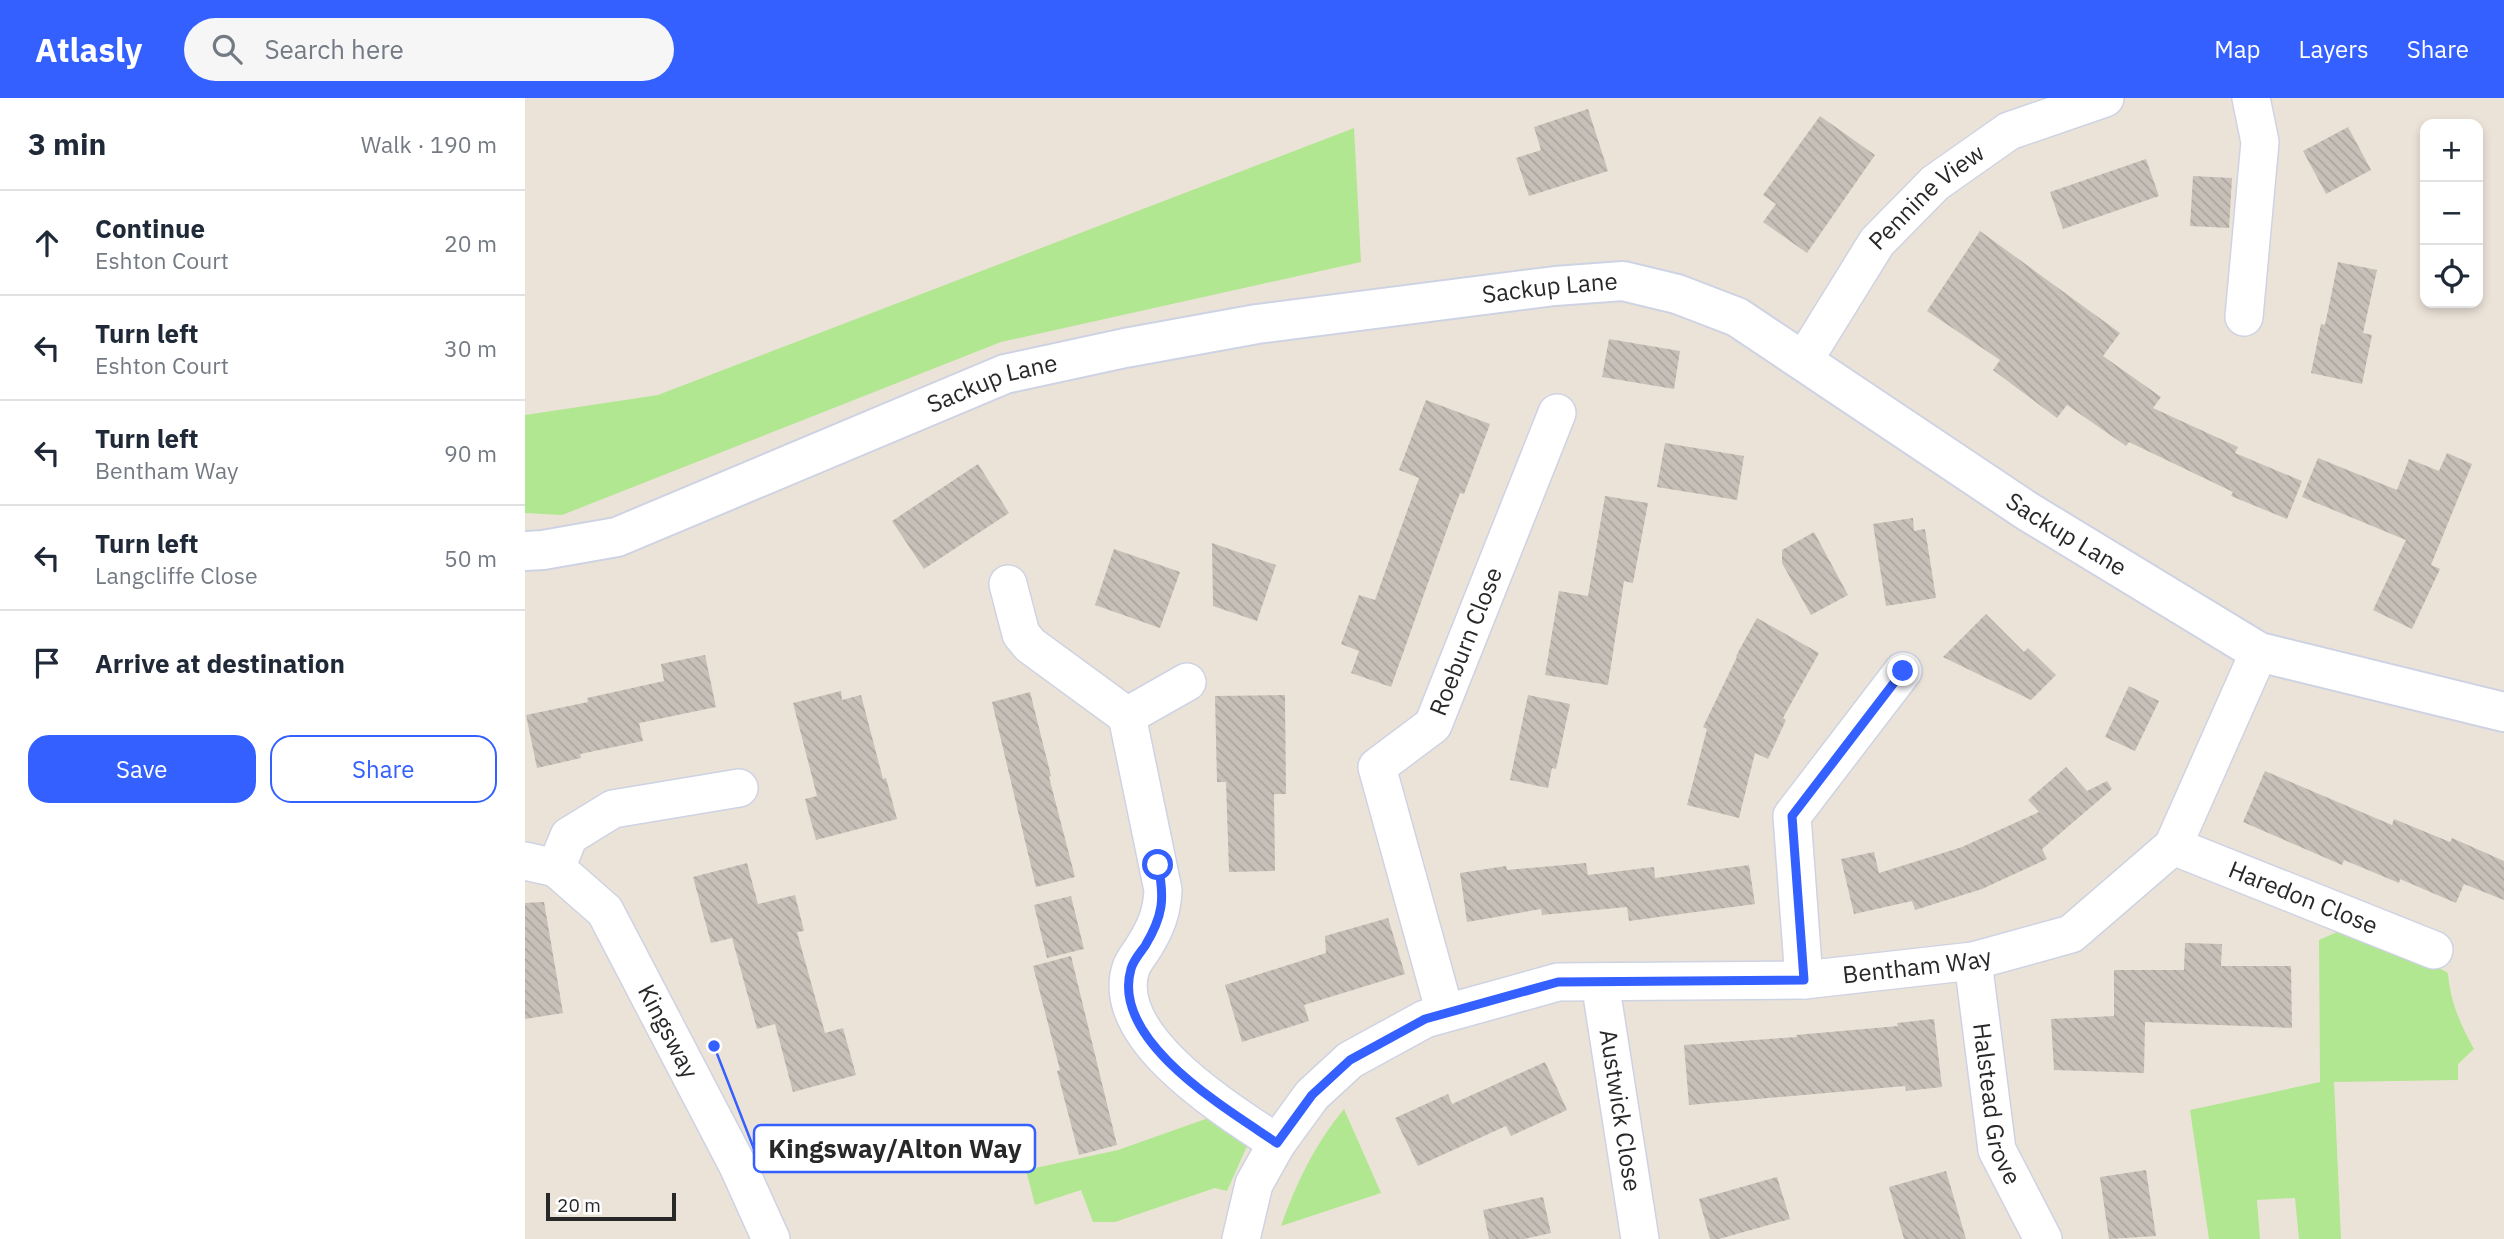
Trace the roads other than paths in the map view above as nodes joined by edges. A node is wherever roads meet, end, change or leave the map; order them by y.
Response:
1 (2105, 98) edge
2 (2251, 98) edge
3 (2244, 317) dead end
4 (1804, 360) junction
5 (1557, 413) dead end
6 (525, 551) edge
7 (1008, 584) dead end
8 (2259, 652) junction
9 (1903, 671) dead end
10 (1187, 682) dead end
11 (2504, 712) edge
12 (1126, 716) junction
13 (739, 788) dead end
14 (2173, 846) junction
15 (540, 865) edge
16 (2434, 950) dead end
17 (1973, 961) junction
18 (1804, 980) junction
19 (1600, 982) junction
20 (1445, 1013) junction
21 (1277, 1143) junction
22 (771, 1239) edge
23 (1241, 1239) edge
24 (1640, 1239) edge
25 (2043, 1239) edge

1 - 4 street, Pennine View
2 - 3 street
4 - 6 street, Sackup Lane
4 - 8 street, Sackup Lane
5 - 20 street, Roeburn Close
7 - 12 street
8 - 11 street, Sackup Lane
8 - 14 street, Bentham Way
9 - 18 street
10 - 12 street
12 - 21 street
13 - 15 street
14 - 16 street, Haredon Close
14 - 17 street, Bentham Way
15 - 22 street, Kingsway
17 - 18 street, Bentham Way
17 - 25 street, Halstead Grove
18 - 19 street, Bentham Way
19 - 20 street, Bentham Way
19 - 24 street, Austwick Close
20 - 21 street, Bentham Way
21 - 23 street, Bentham Way

